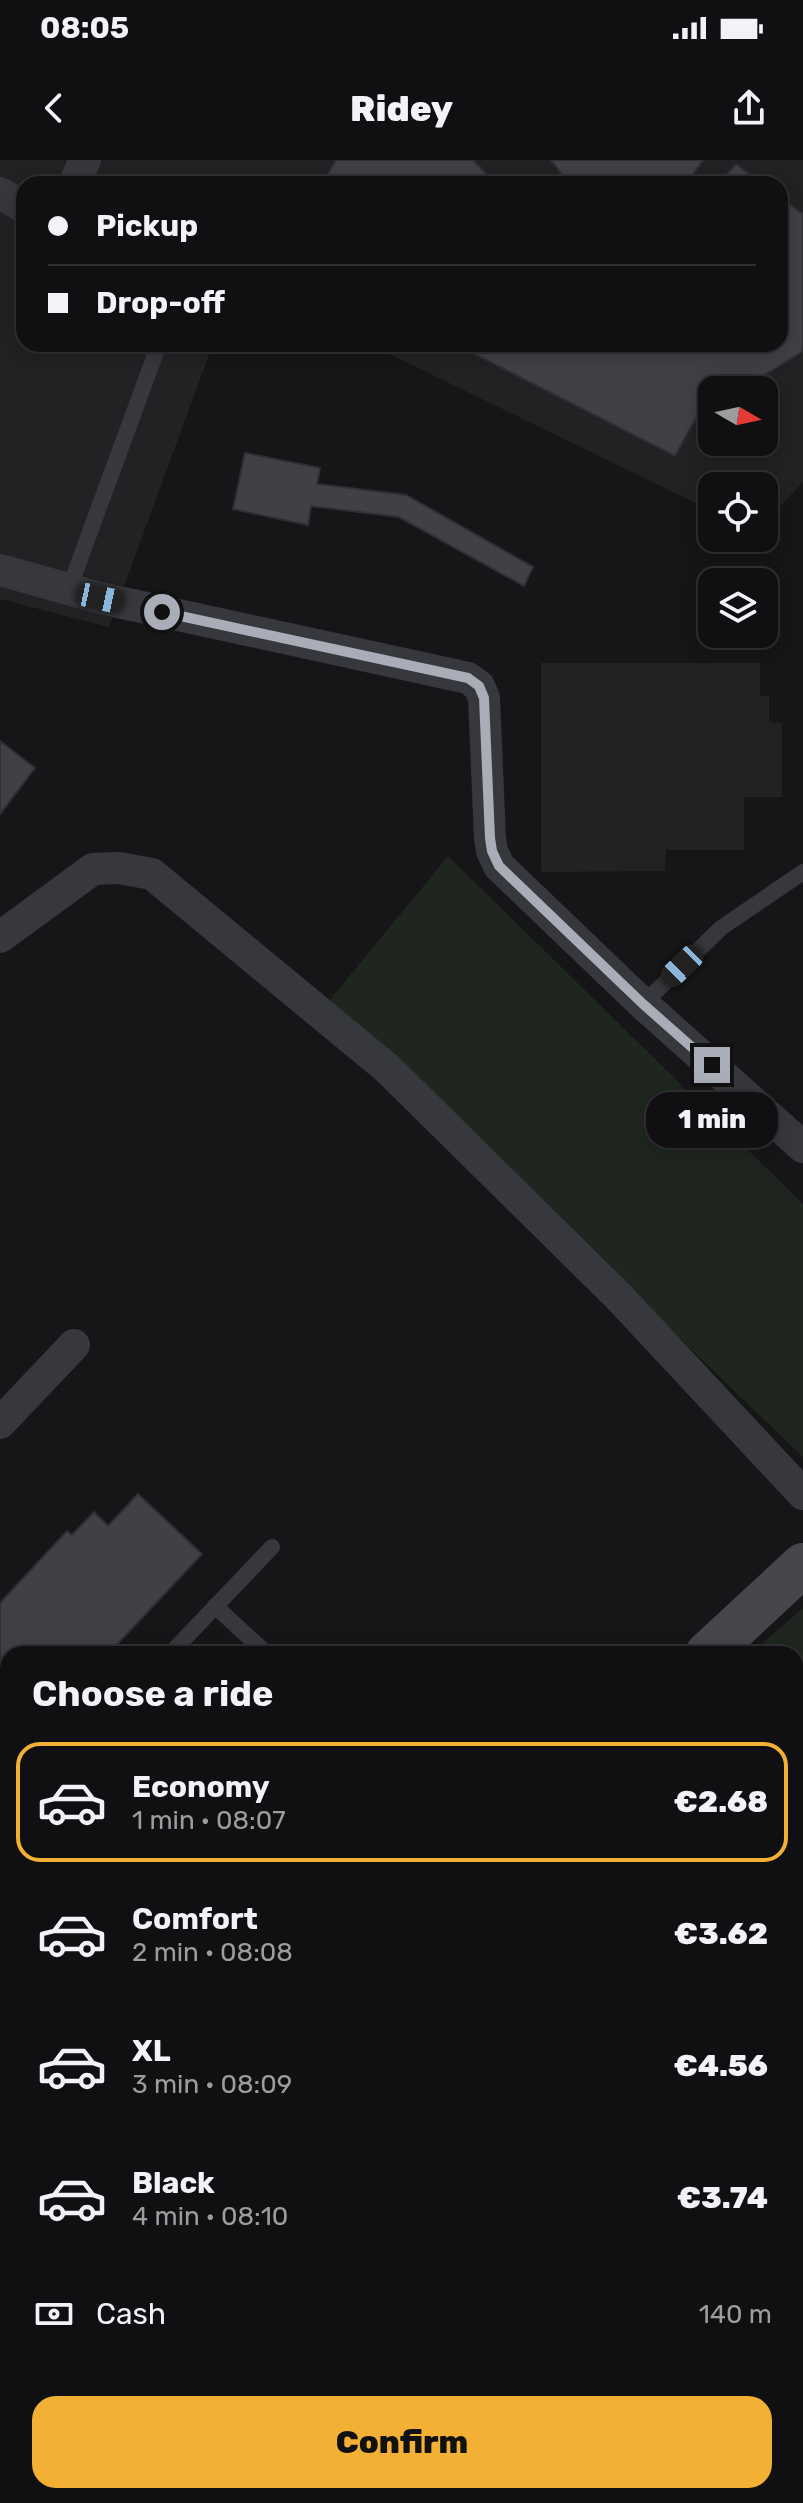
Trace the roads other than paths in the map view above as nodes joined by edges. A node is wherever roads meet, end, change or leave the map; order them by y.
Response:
1 (156, 352) edge
2 (0, 570) edge
3 (69, 589) junction
4 (803, 872) edge
5 (0, 937) edge
6 (643, 1004) junction
7 (803, 1147) edge
8 (74, 1345) dead end
9 (0, 1423) edge
10 (803, 1494) edge
11 (272, 1547) dead end
12 (803, 1565) edge
13 (215, 1606) junction
14 (178, 1646) edge
15 (258, 1646) edge
16 (716, 1646) edge

1 - 3 lane
2 - 3 street
3 - 6 street
4 - 6 lane
5 - 10 street
6 - 7 street
8 - 9 street
11 - 13 lane
12 - 16 main road
13 - 14 lane
13 - 15 lane

